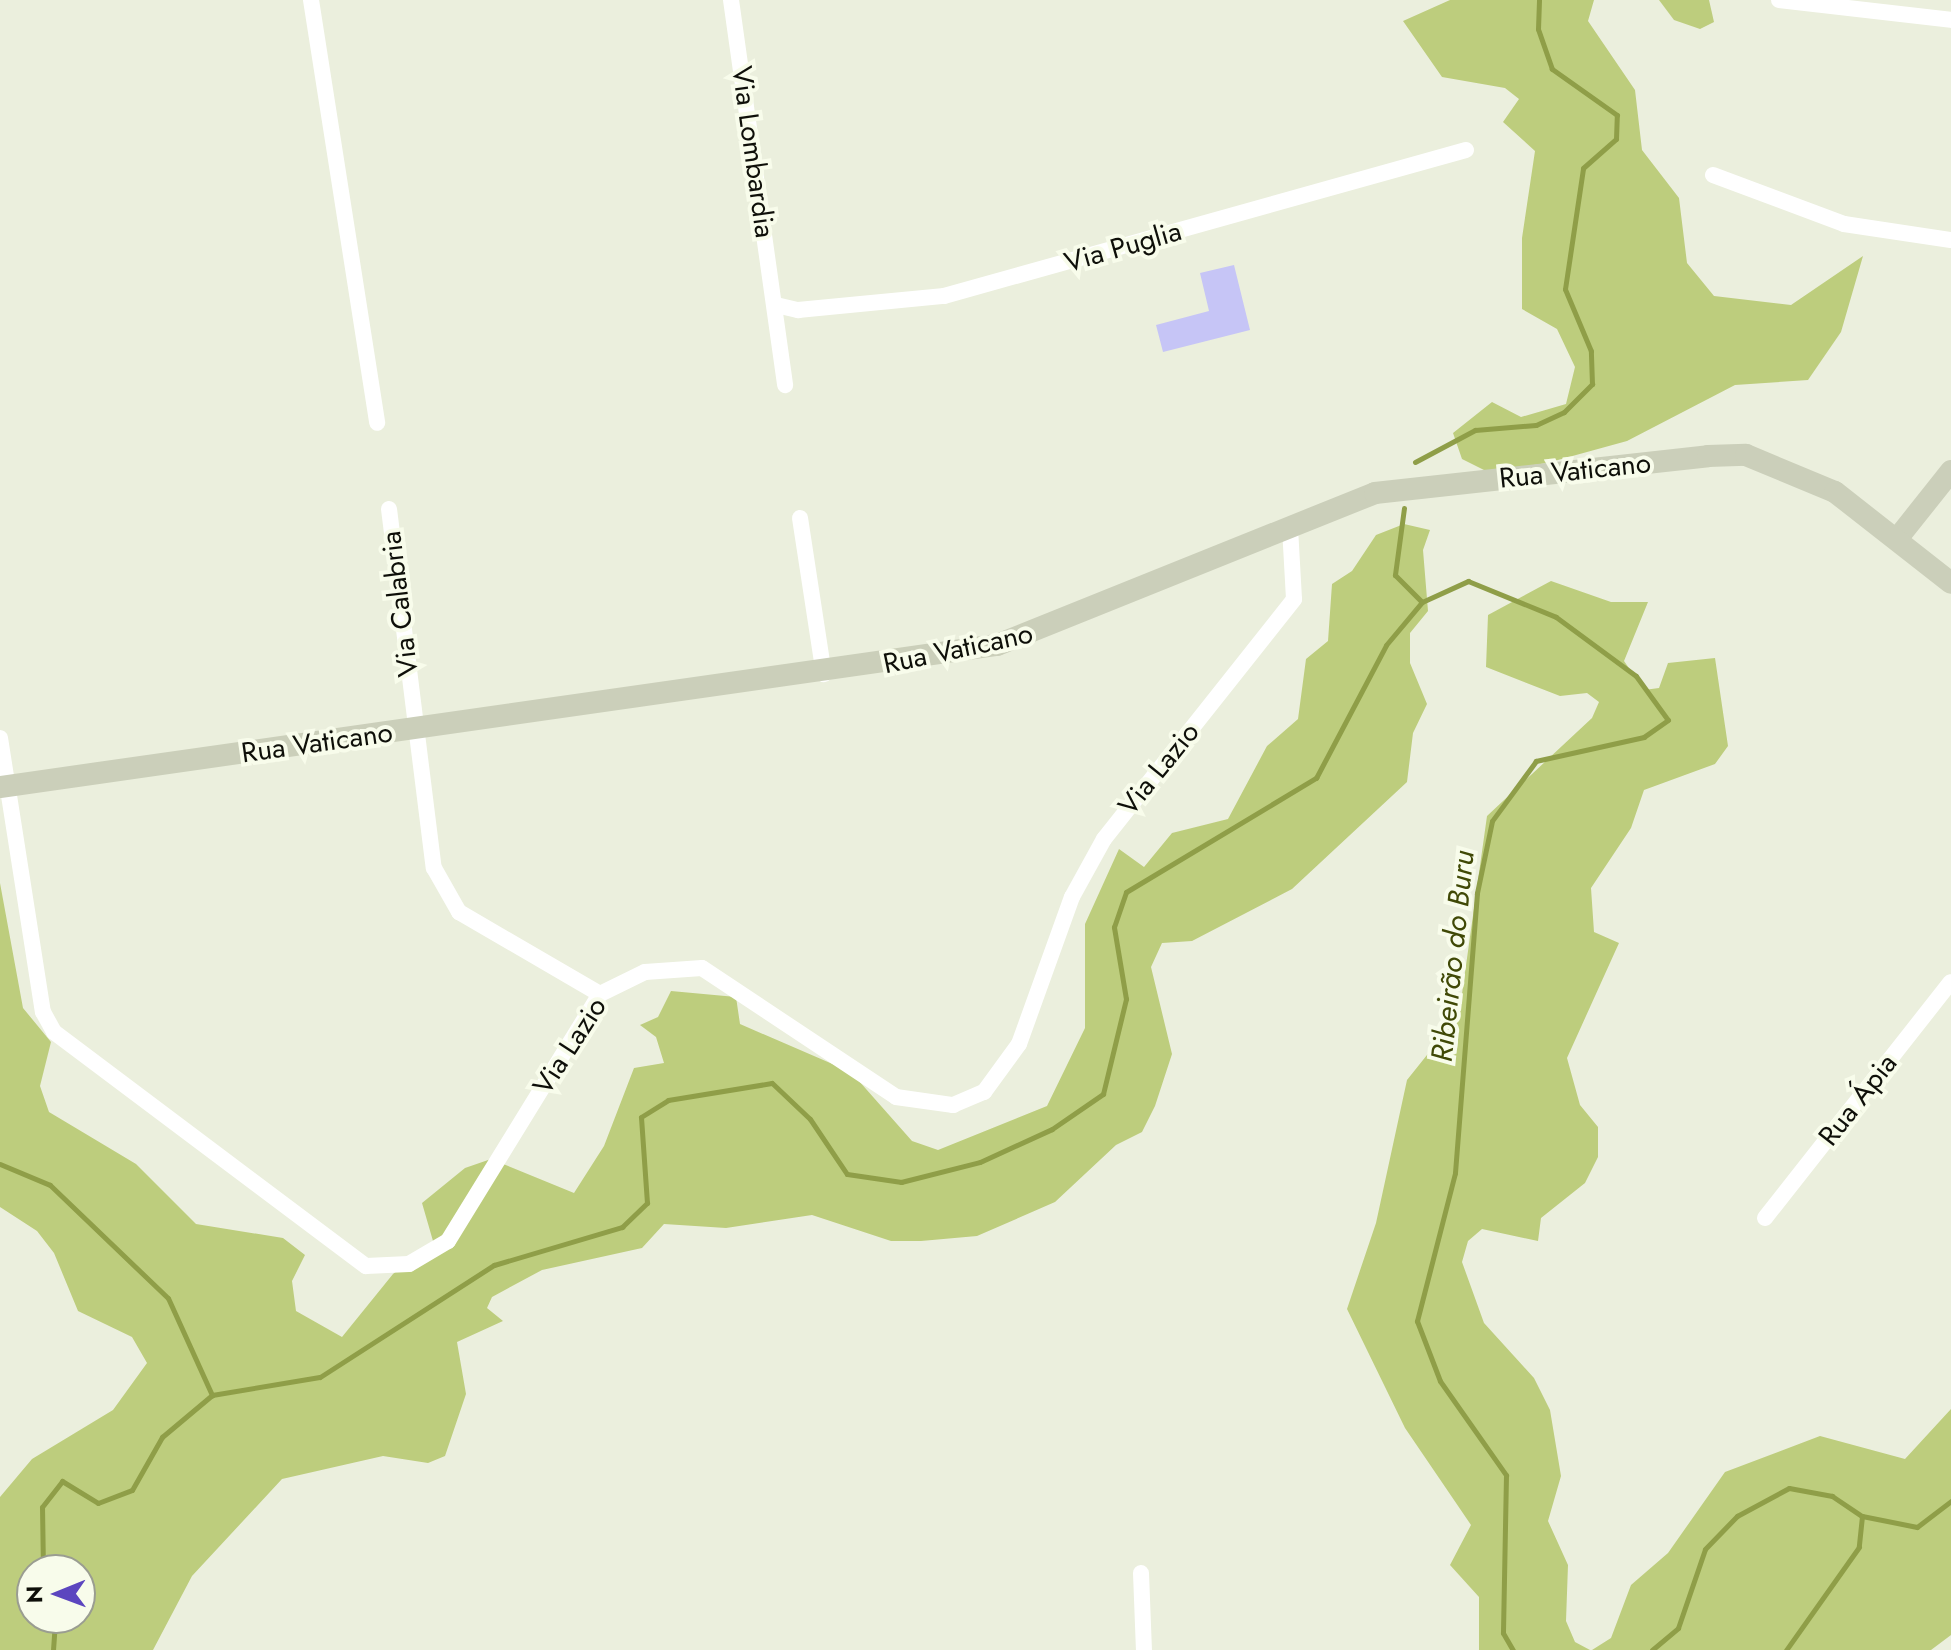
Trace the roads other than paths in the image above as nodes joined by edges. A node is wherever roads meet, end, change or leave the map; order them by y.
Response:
1 (311, 0) edge
2 (731, 0) edge
3 (1779, 0) edge
4 (1951, 20) edge
5 (1466, 150) dead end
6 (1713, 175) dead end
7 (1951, 240) edge
8 (776, 305) junction
9 (785, 385) dead end
10 (377, 423) dead end
11 (1951, 471) edge
12 (389, 509) dead end
13 (800, 518) dead end
14 (1290, 527) junction
15 (1897, 539) junction
16 (1951, 583) edge
17 (824, 674) junction
18 (414, 730) junction
19 (0, 738) edge
20 (3, 786) edge
21 (1951, 982) edge
22 (600, 994) junction
23 (1765, 1218) dead end
24 (1141, 1573) dead end
25 (1144, 1650) edge

1 - 10 street
2 - 8 street, Via Lombardia
3 - 4 street
5 - 8 street, Via Puglia
6 - 7 street
8 - 9 street, Via Lombardia
11 - 15 street
12 - 18 street, Via Calabria
13 - 17 street
14 - 15 street, Rua Vaticano
14 - 17 street, Rua Vaticano
14 - 22 street, Via Lazio
15 - 16 street, Rua Vaticano
17 - 18 street, Rua Vaticano
18 - 20 street, Rua Vaticano
18 - 22 street, Via Calabria
19 - 20 street, Via Lazio
20 - 22 street, Via Lazio
21 - 23 street, Rua Ápia
24 - 25 street

